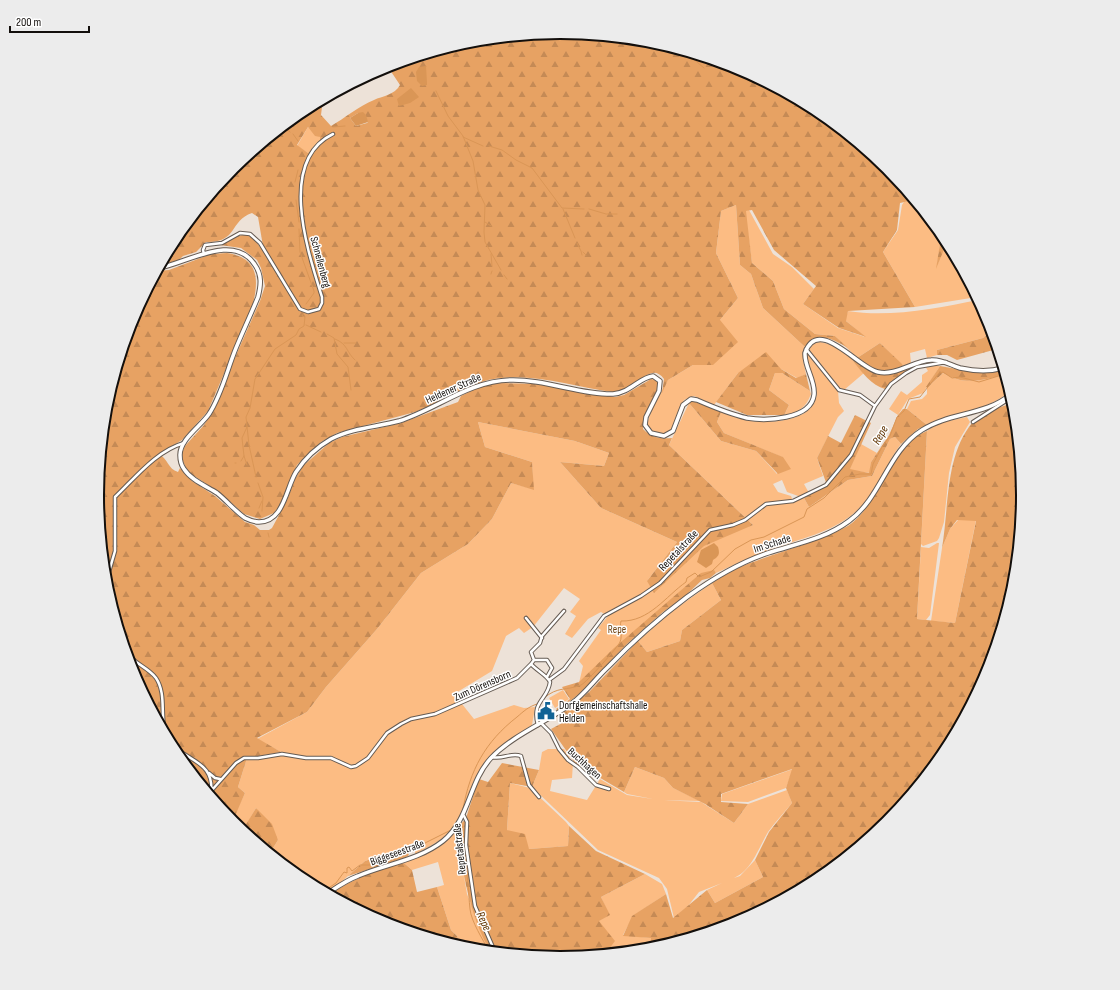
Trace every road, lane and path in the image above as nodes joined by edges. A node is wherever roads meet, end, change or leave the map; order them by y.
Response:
1 (333, 134) dead end
2 (204, 254) junction
3 (166, 266) edge
4 (806, 349) junction
5 (946, 362) junction
6 (998, 369) edge
7 (1005, 398) edge
8 (1006, 401) edge
9 (875, 406) junction
10 (973, 422) dead end
11 (184, 443) junction
12 (110, 568) edge
13 (564, 610) dead end
14 (526, 618) dead end
15 (542, 638) junction
16 (534, 660) junction
17 (136, 662) edge
18 (531, 664) junction
19 (547, 677) junction
20 (549, 680) junction
21 (164, 721) edge
22 (540, 724) junction
23 (184, 752) edge
24 (492, 757) junction
25 (209, 773) junction
26 (220, 779) junction
27 (609, 789) dead end
28 (212, 790) joint
29 (539, 797) dead end
30 (464, 816) junction
31 (333, 890) edge
32 (492, 946) edge

1 - 2 street, Schnellenberg
2 - 3 main road
2 - 11 main road
4 - 5 main road
4 - 9 street
4 - 11 main road, Heldener Straße
5 - 6 main road, Repetalstraße
5 - 9 street, Repetalstraße
7 - 22 main road, Im Schade
8 - 10 street
9 - 20 street, Repetalstraße
11 - 12 street
13 - 15 street
14 - 15 street
15 - 16 street
16 - 18 street, Zum Dörensborn
16 - 19 street
17 - 21 street
18 - 19 street
18 - 26 street, Zum Dörensborn
19 - 20 street
20 - 22 street
22 - 24 main road, Repetalstraße
22 - 27 street, Buchhagen
23 - 25 street
24 - 29 street
24 - 30 main road, Repetalstraße
25 - 26 street
25 - 28 street
26 - 28 street
30 - 31 main road, Biggeseestraße
30 - 32 street, Repetalstraße

